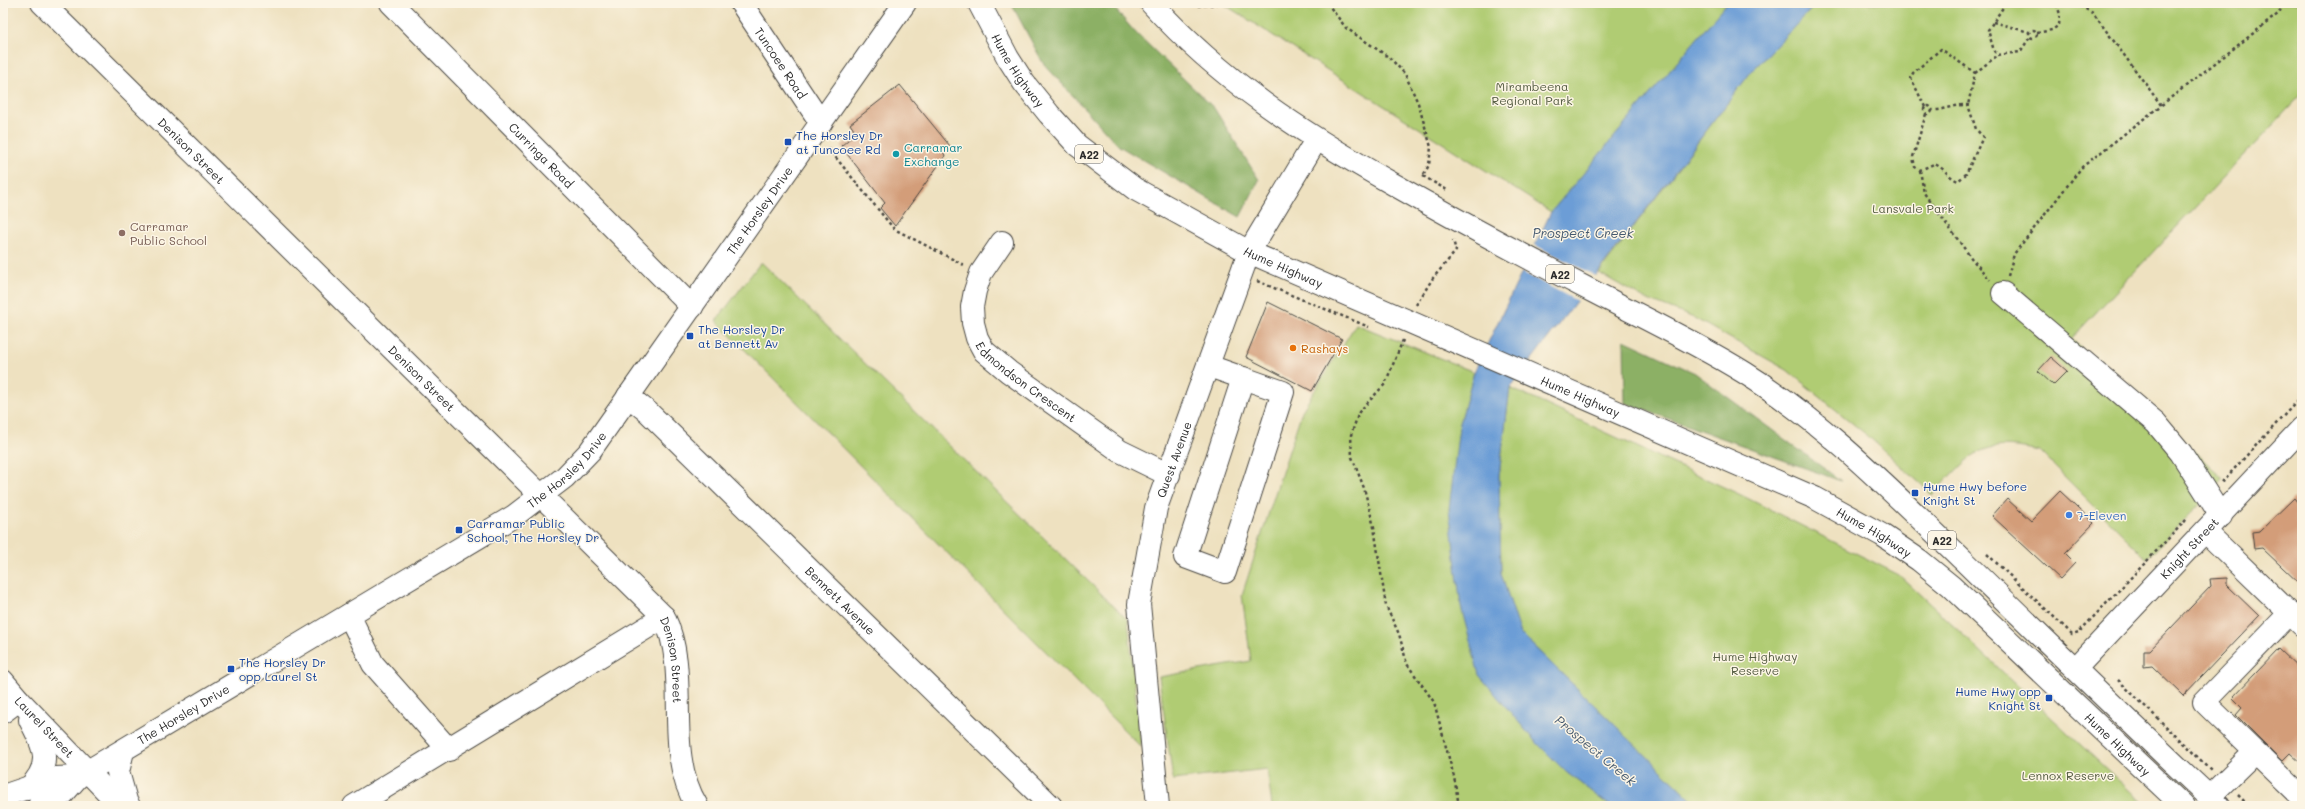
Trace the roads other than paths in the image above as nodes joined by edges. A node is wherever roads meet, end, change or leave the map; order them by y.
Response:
1 (42, 3) edge
2 (391, 3) edge
3 (741, 3) edge
4 (905, 3) edge
5 (979, 3) edge
6 (1151, 3) edge
7 (821, 123) junction
8 (1316, 140) junction
9 (1002, 242) dead end
10 (1249, 252) junction
11 (2003, 293) road end
12 (692, 307) junction
13 (1209, 366) junction
14 (1243, 378) junction
15 (628, 396) junction
16 (2302, 428) edge
17 (1169, 475) junction
18 (542, 496) junction
19 (2221, 516) junction
20 (2206, 532) junction
21 (349, 615) junction
22 (664, 617) junction
23 (2296, 619) edge
24 (2076, 668) junction
25 (3, 681) edge
26 (11, 706) edge
27 (449, 750) junction
28 (123, 751) junction
29 (2255, 752) junction
30 (83, 774) junction
31 (2218, 795) edge
32 (3, 796) edge
33 (34, 797) edge
34 (2302, 797) edge
35 (128, 805) edge
36 (354, 806) edge
37 (697, 806) edge
38 (1052, 806) edge
39 (1158, 806) edge
40 (2183, 806) edge

1 - 18 main road, Denison Street
2 - 12 main road, Curringa Road
3 - 7 main road, Tuncoee Road
4 - 7 main road, The Horsley Drive
5 - 10 main road, Hume Highway / A22
6 - 8 main road, Hume Highway / A22
7 - 12 main road, The Horsley Drive
8 - 10 main road, Quest Avenue
8 - 24 main road, Hume Highway / A22
9 - 17 main road, Edmondson Crescent
10 - 13 main road, Quest Avenue
10 - 40 main road, Hume Highway / A22
11 - 19 main road
12 - 15 main road, The Horsley Drive
13 - 14 main road
13 - 17 main road, Quest Avenue
14 - 14 main road
15 - 18 main road, The Horsley Drive
15 - 38 main road, Bennett Avenue
16 - 19 main road, Knight Street
17 - 39 main road, Quest Avenue
18 - 21 main road, The Horsley Drive
18 - 22 main road, Denison Street
19 - 20 main road, Knight Street
20 - 23 main road
20 - 24 main road, Knight Street
21 - 27 main road
21 - 28 main road, The Horsley Drive
22 - 27 main road
22 - 37 main road, Denison Street
23 - 29 main road
24 - 31 main road, Hume Highway / A22
25 - 26 main road
26 - 30 main road, Laurel Street
26 - 33 main road, Laurel Street
27 - 36 main road
28 - 30 main road, The Horsley Drive
28 - 35 main road, Laurel Street
29 - 31 main road
29 - 34 main road
30 - 33 main road, The Horsley Drive
30 - 35 main road, Laurel Street
32 - 33 main road, The Horsley Drive

